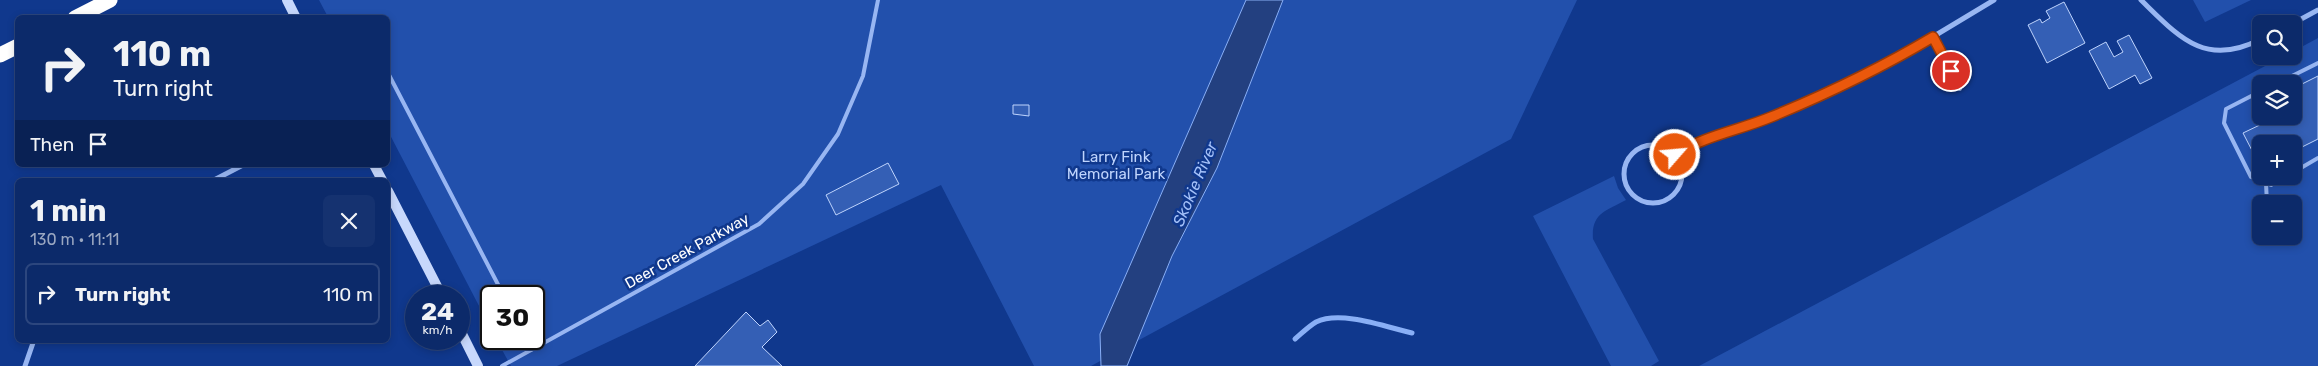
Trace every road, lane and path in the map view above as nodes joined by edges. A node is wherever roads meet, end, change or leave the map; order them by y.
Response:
1 (110, 0) edge
2 (287, 0) edge
3 (878, 0) edge
4 (1994, 0) edge
5 (2141, 0) edge
6 (2318, 10) edge
7 (81, 15) edge
8 (294, 15) edge
9 (2302, 19) edge
10 (1933, 37) junction
11 (2252, 43) edge
12 (15, 48) edge
13 (0, 55) edge
14 (2318, 63) edge
15 (2294, 75) edge
16 (390, 76) edge
17 (1960, 88) dead end
18 (2252, 96) edge
19 (1675, 155) junction
20 (2318, 158) edge
21 (239, 167) edge
22 (2302, 167) edge
23 (2252, 177) edge
24 (218, 178) edge
25 (390, 196) edge
26 (436, 285) edge
27 (498, 285) edge
28 (545, 342) edge
29 (33, 343) edge
30 (470, 350) edge
31 (531, 350) edge
32 (25, 366) edge
33 (478, 366) edge
34 (502, 366) edge

1 - 7 highway
2 - 8 main road
3 - 28 lane, Deer Creek Parkway
4 - 10 street
5 - 11 street
6 - 9 street
10 - 17 lane
10 - 19 street
12 - 13 highway
14 - 15 lane
16 - 27 lane
18 - 23 lane
19 - 19 street
20 - 22 lane
21 - 24 street
25 - 26 main road
29 - 32 street
30 - 33 main road
31 - 34 lane, Deer Creek Parkway

